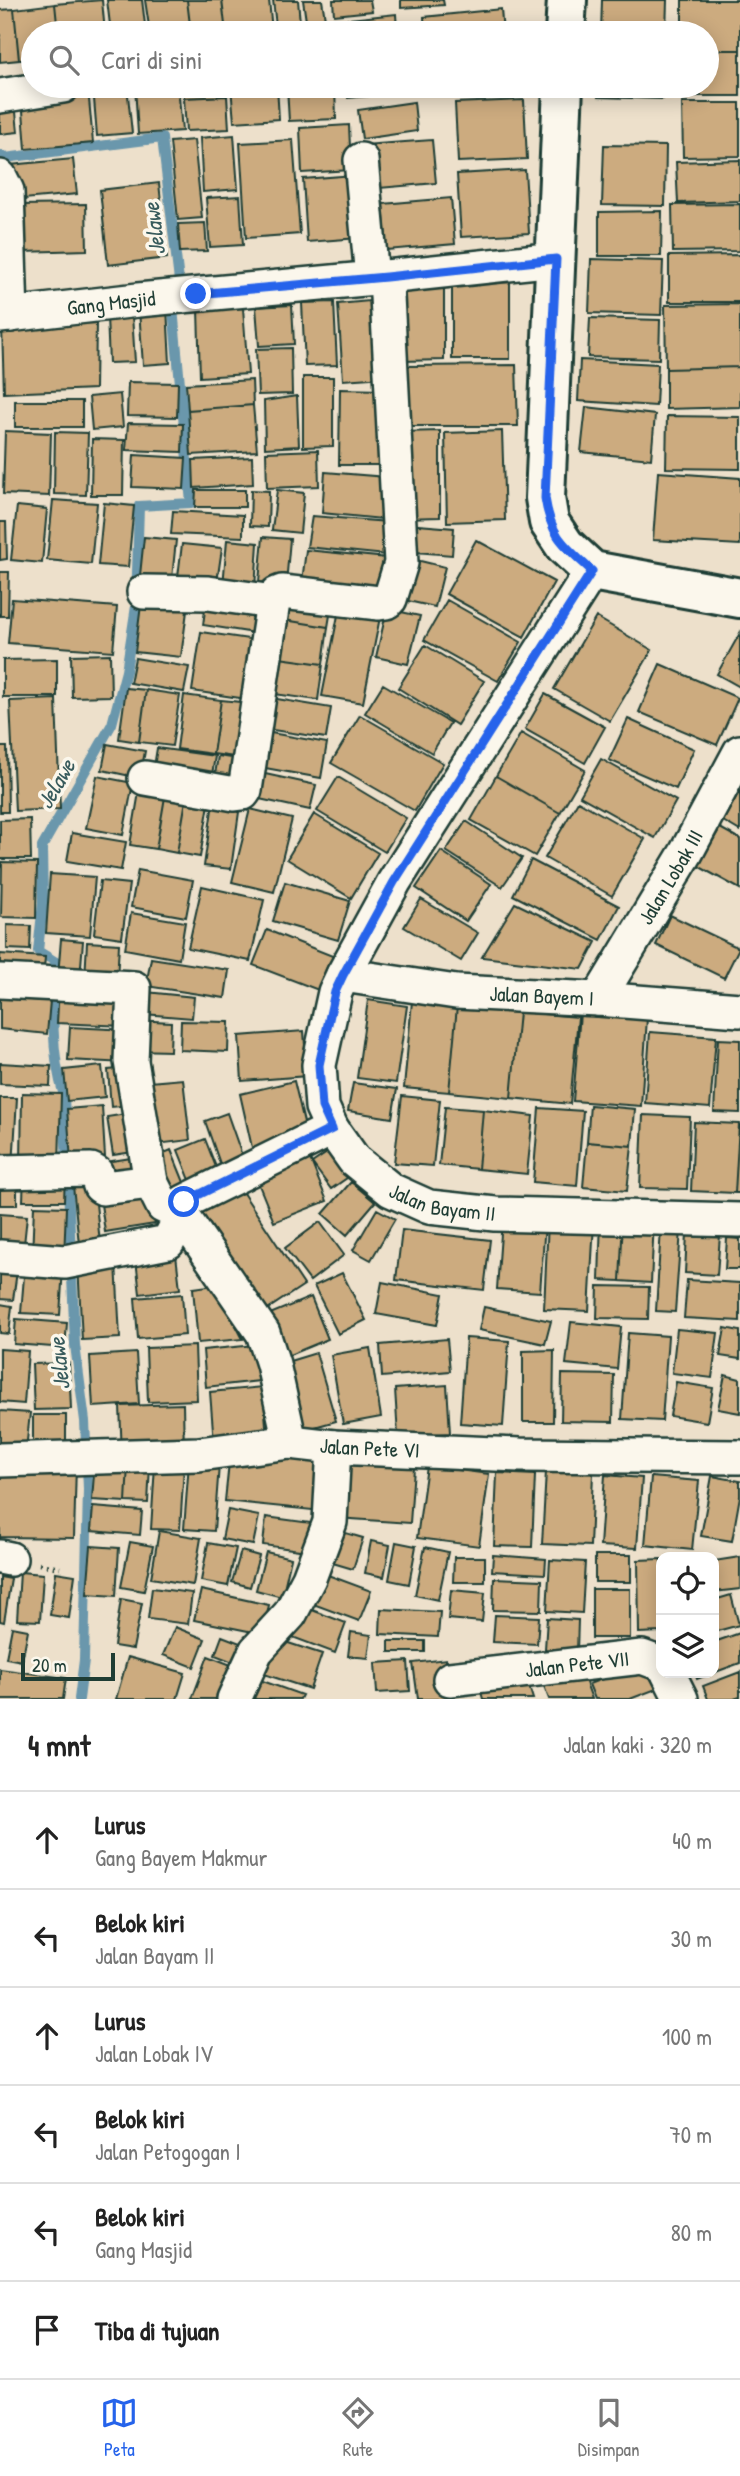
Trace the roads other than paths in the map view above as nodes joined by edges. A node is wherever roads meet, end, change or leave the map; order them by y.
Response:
1 (567, 0) edge
2 (566, 21) edge
3 (21, 93) edge
4 (0, 96) edge
5 (563, 98) edge
6 (361, 160) dead end
7 (0, 177) edge
8 (556, 259) junction
9 (379, 277) junction
10 (6, 316) edge
11 (592, 571) junction
12 (144, 592) dead end
13 (740, 598) edge
14 (273, 603) junction
15 (740, 752) edge
16 (145, 778) dead end
17 (343, 975) junction
18 (0, 981) edge
19 (598, 999) junction
20 (740, 1010) edge
21 (332, 1129) junction
22 (0, 1172) edge
23 (151, 1182) junction
24 (182, 1215) junction
25 (740, 1220) edge
26 (0, 1257) edge
27 (290, 1442) junction
28 (334, 1447) junction
29 (740, 1457) edge
30 (0, 1460) edge
31 (656, 1662) edge
32 (670, 1678) edge
33 (450, 1679) dead end
34 (234, 1699) edge
35 (681, 1699) edge

1 - 2 street
3 - 4 street
5 - 8 street
6 - 9 street
7 - 10 street
8 - 9 street, Gang Masjid
8 - 11 street
9 - 10 street, Gang Masjid
9 - 14 street
11 - 13 street
11 - 17 street, Jalan Bayam II
12 - 14 street
14 - 16 street
15 - 19 street, Jalan Lobak III
17 - 19 street, Jalan Bayem I
17 - 21 street, Jalan Bayam II
18 - 23 street
19 - 20 street, Jalan Bayem I
21 - 24 street
21 - 25 street, Jalan Bayam II
22 - 23 street
23 - 24 street
24 - 26 street
24 - 27 street
27 - 28 street, Jalan Pete VI
27 - 30 street, Jalan Pete VI
28 - 29 street, Jalan Pete VI
28 - 34 street
31 - 33 street, Jalan Pete VII
32 - 35 street

